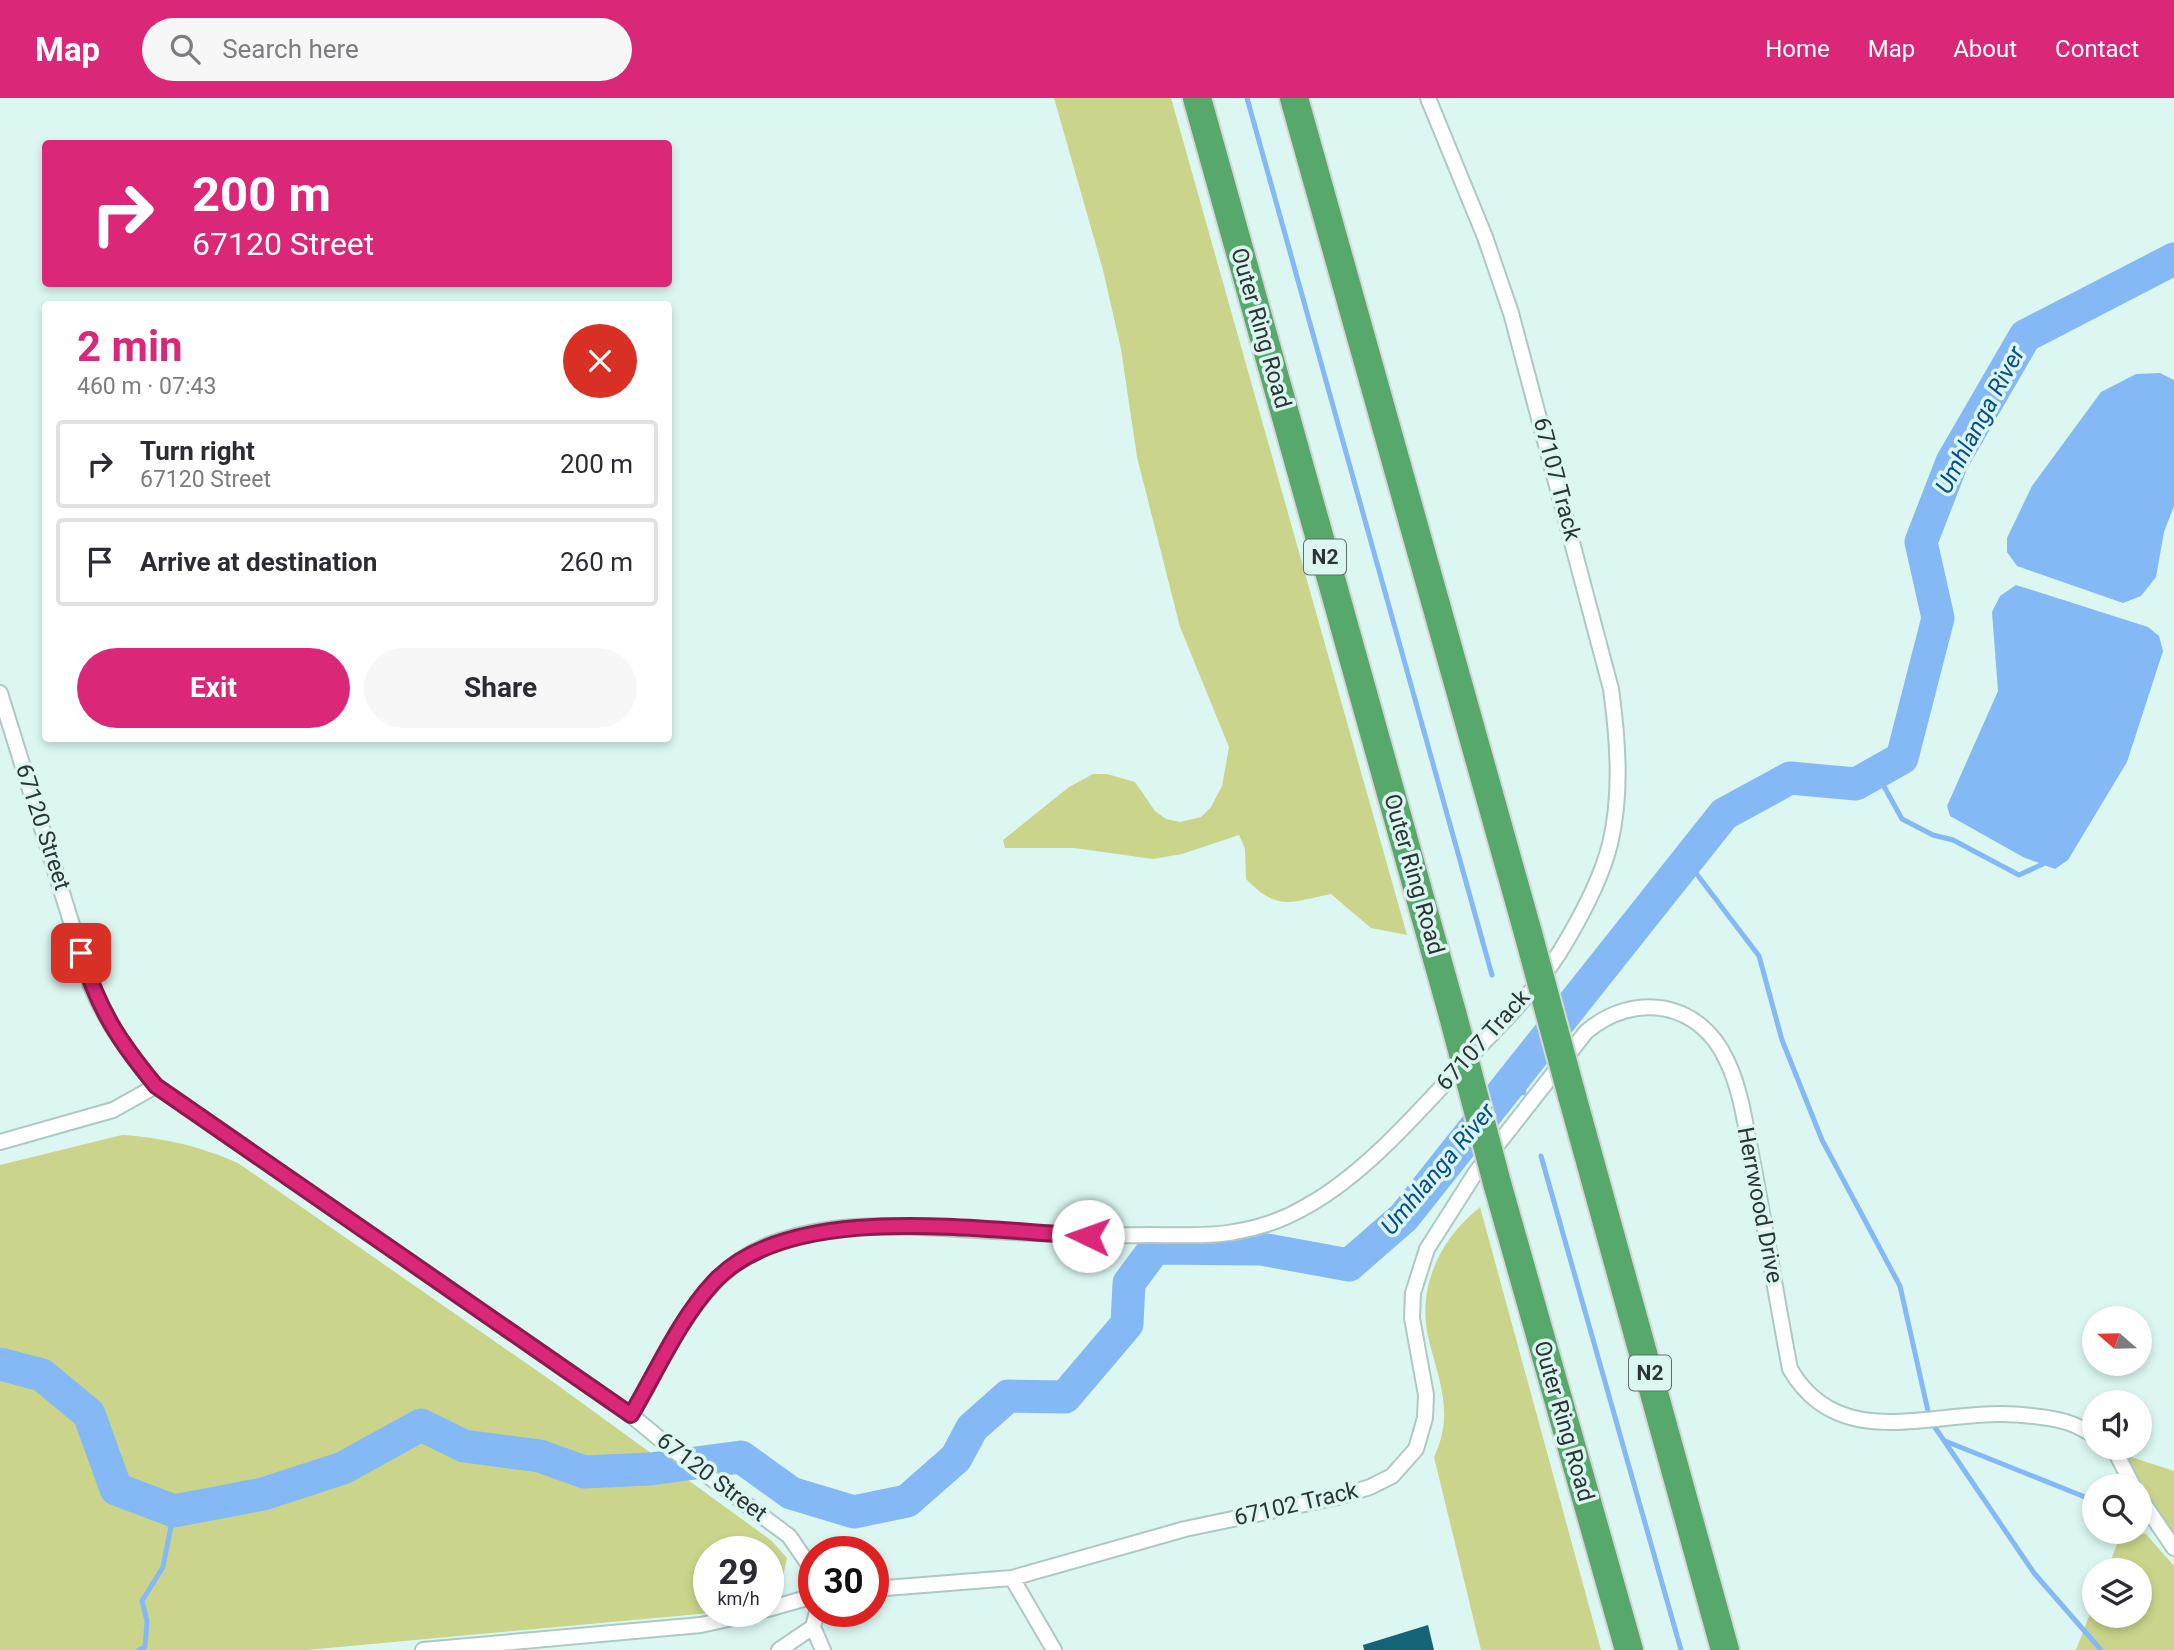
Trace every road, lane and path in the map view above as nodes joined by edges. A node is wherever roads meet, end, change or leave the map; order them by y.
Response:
1 (1197, 98) edge
2 (1294, 98) edge
3 (1428, 98) edge
4 (0, 693) edge
5 (156, 1086) junction
6 (0, 1142) edge
7 (1486, 1177) junction
8 (631, 1415) junction
9 (2082, 1430) edge
10 (2152, 1516) edge
11 (2174, 1548) edge
12 (798, 1549) edge
13 (1012, 1578) junction
14 (889, 1587) edge
15 (693, 1626) edge
16 (813, 1627) joint
17 (423, 1650) edge
18 (779, 1650) edge
19 (823, 1650) edge
20 (1054, 1650) edge
21 (1629, 1650) edge
22 (1725, 1650) edge

1 - 7 highway, Outer Ring Road / N2, bridge
2 - 22 highway, N2, bridge
3 - 8 street, 67107 Track
4 - 5 street, 67120 Street
5 - 6 street
5 - 8 street, 67120 Street
7 - 9 street, Herrwood Drive
7 - 13 street, 67102 Track
7 - 21 highway, Outer Ring Road / N2
8 - 12 street, 67120 Street
10 - 11 street
13 - 14 street, 67102 Track
13 - 20 street
15 - 17 street
16 - 18 street
16 - 19 street

